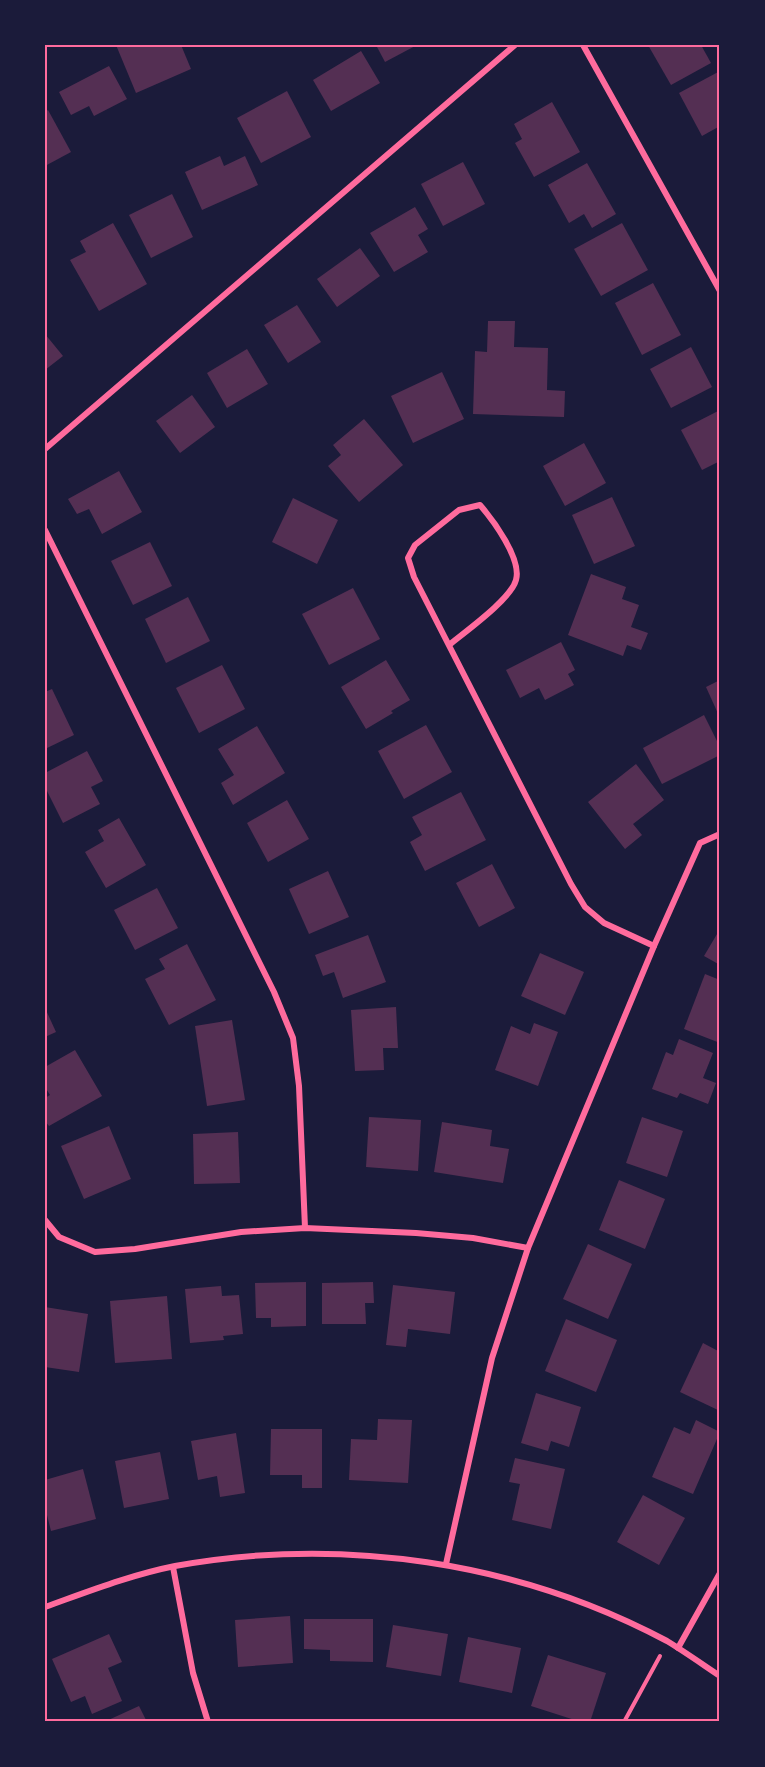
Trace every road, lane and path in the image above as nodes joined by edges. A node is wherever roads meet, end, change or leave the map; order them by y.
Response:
1 (515, 45) edge
2 (583, 45) edge
3 (720, 291) edge
4 (45, 449) edge
5 (45, 530) edge
6 (449, 645) junction
7 (720, 834) edge
8 (654, 946) junction
9 (45, 1220) edge
10 (305, 1228) junction
11 (528, 1248) junction
12 (446, 1564) junction
13 (173, 1567) junction
14 (720, 1573) edge
15 (45, 1607) edge
16 (667, 1642) junction
17 (678, 1648) junction
18 (720, 1676) edge
19 (208, 1722) edge
20 (624, 1722) edge

1 - 4 street
2 - 3 street
5 - 10 street
6 - 6 street
6 - 8 street
7 - 8 street
8 - 11 street
9 - 10 street
10 - 11 street
11 - 12 street
12 - 13 street
12 - 16 street
13 - 15 street
13 - 19 street
14 - 17 street
16 - 17 street
16 - 20 path
17 - 18 street

